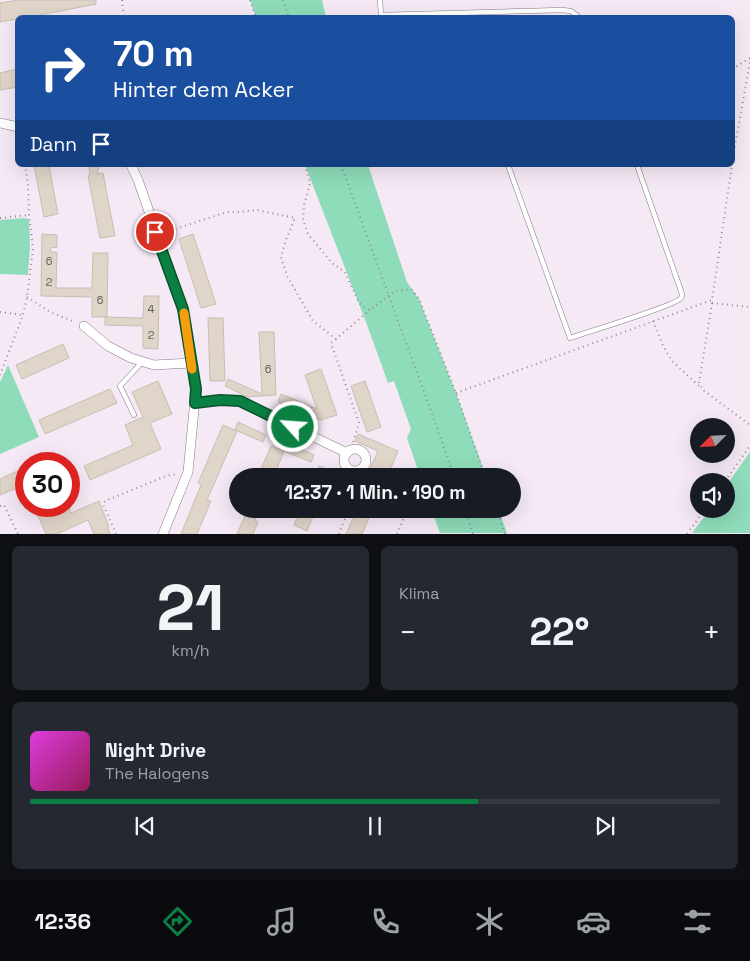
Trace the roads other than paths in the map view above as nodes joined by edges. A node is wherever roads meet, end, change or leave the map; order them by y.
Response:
1 (380, 0) edge
2 (458, 15) edge
3 (576, 15) edge
4 (0, 123) edge
5 (15, 126) edge
6 (132, 167) edge
7 (509, 167) edge
8 (638, 167) edge
9 (84, 326) road end
10 (143, 361) junction
11 (191, 363) junction
12 (195, 403) junction
13 (134, 415) dead end
14 (349, 451) junction
15 (348, 468) edge
16 (364, 468) edge
17 (163, 534) edge

1 - 2 lane
2 - 3 lane
4 - 5 street
6 - 11 street
7 - 8 lane
9 - 10 street
10 - 11 street
10 - 13 lane
11 - 12 street
12 - 14 street
12 - 17 street
14 - 15 street
14 - 16 street

